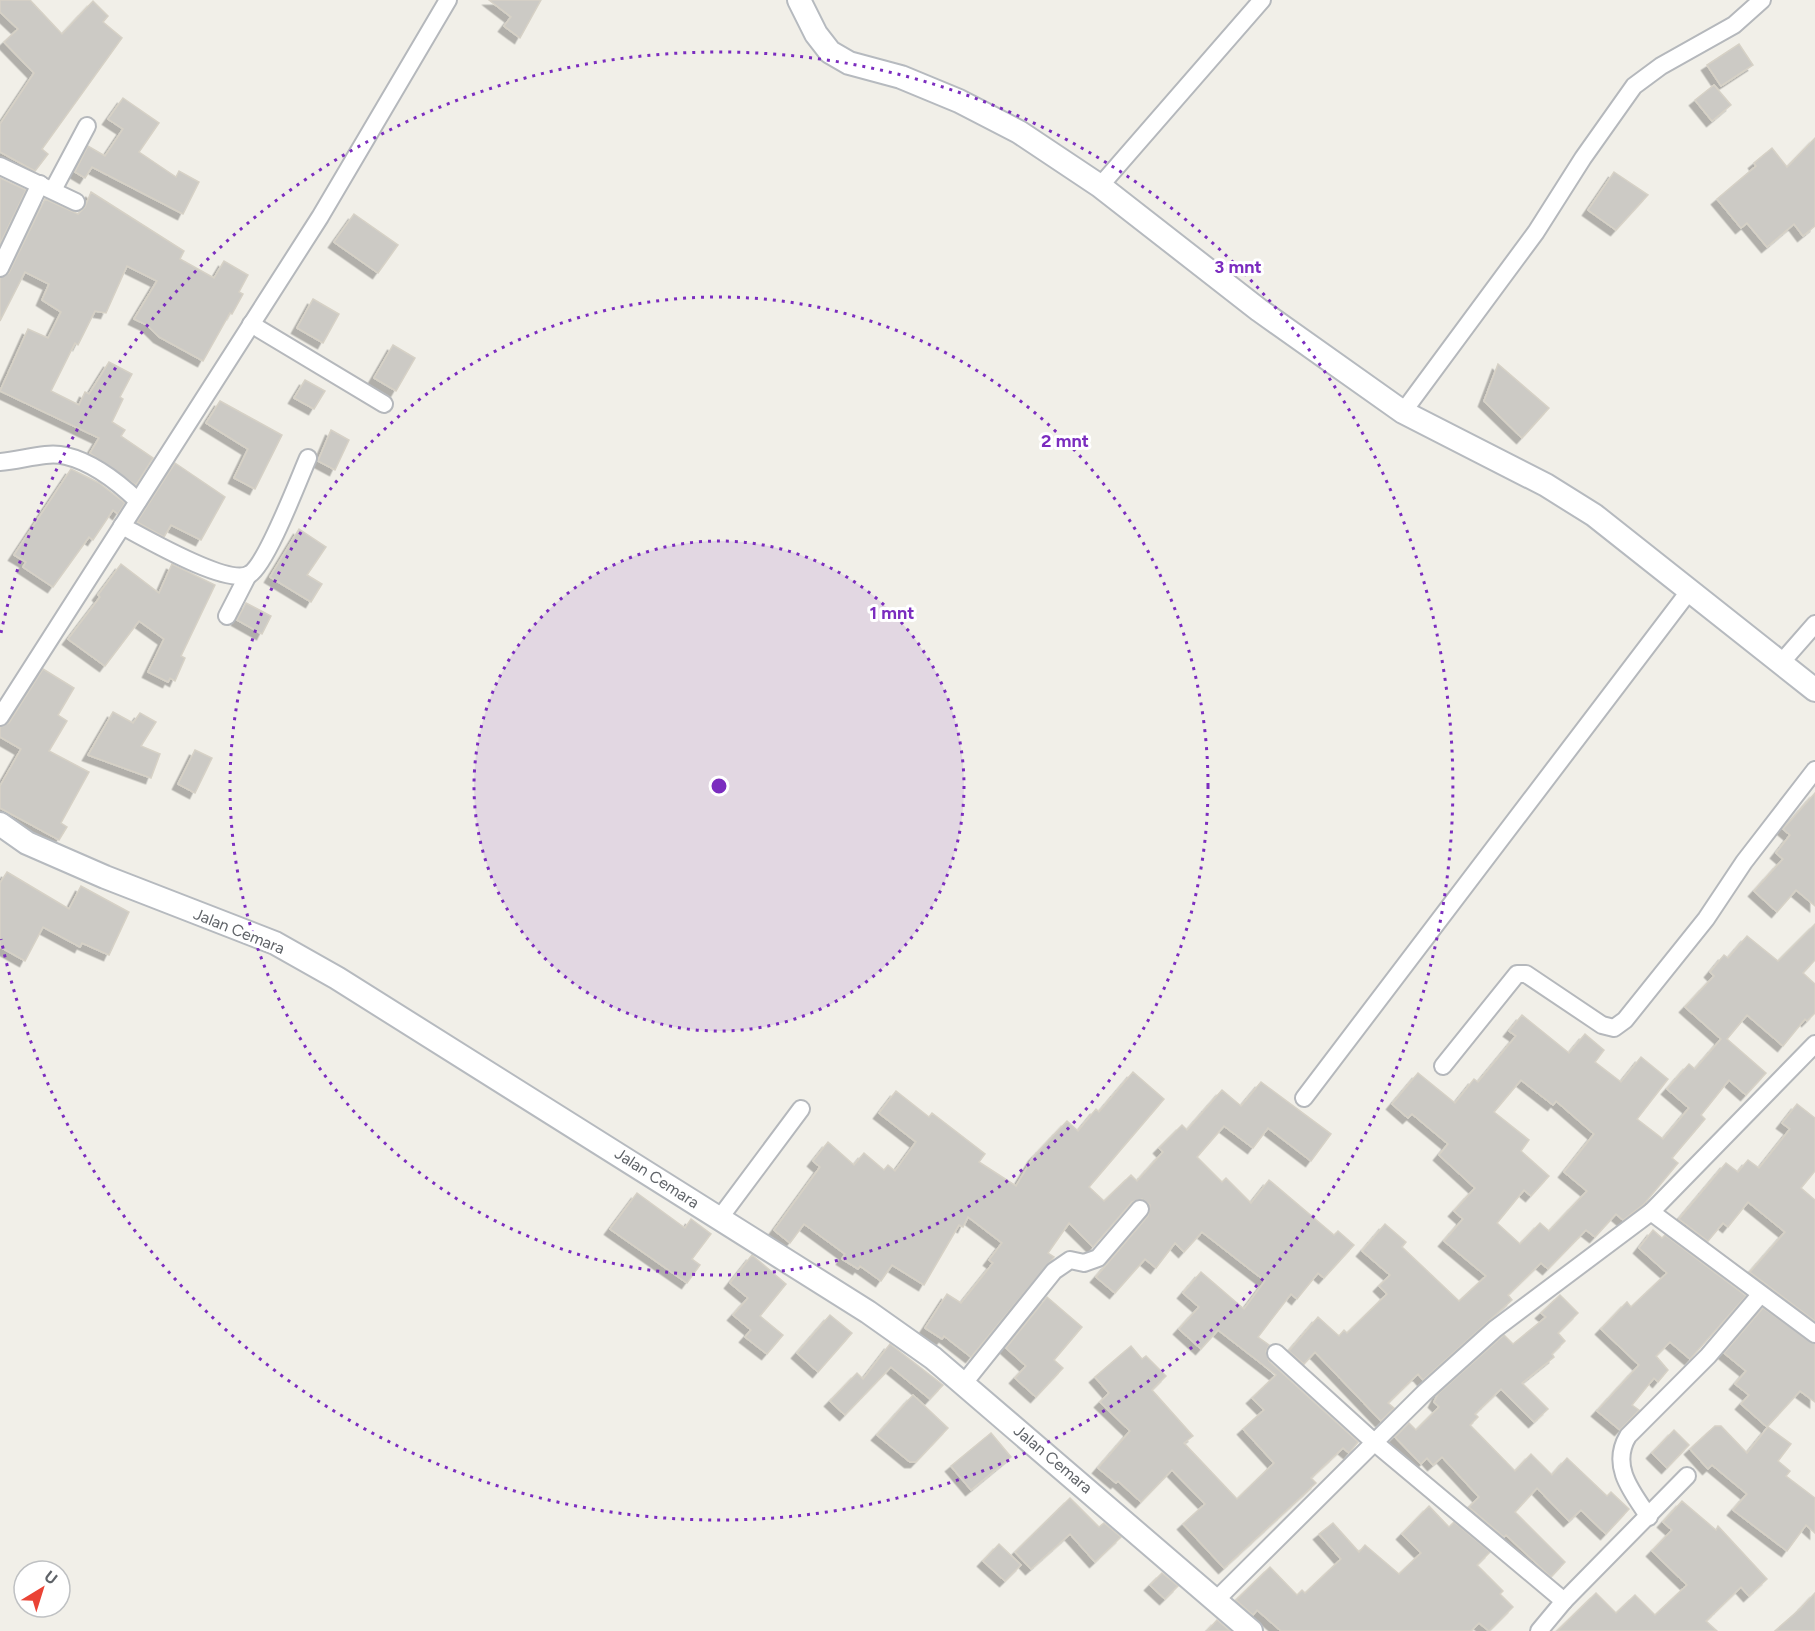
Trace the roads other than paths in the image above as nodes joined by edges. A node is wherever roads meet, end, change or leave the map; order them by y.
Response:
1 (448, 0) edge
2 (799, 0) edge
3 (1262, 0) edge
4 (1762, 0) edge
5 (87, 126) dead end
6 (0, 166) edge
7 (1100, 186) junction
8 (47, 187) junction
9 (76, 202) dead end
10 (0, 267) edge
11 (251, 324) junction
12 (384, 404) dead end
13 (1403, 411) junction
14 (308, 458) dead end
15 (0, 462) edge
16 (138, 501) junction
17 (122, 526) junction
18 (248, 575) junction
19 (1690, 591) junction
20 (227, 616) dead end
21 (1815, 624) edge
22 (1780, 664) junction
23 (1815, 690) edge
24 (0, 717) edge
25 (1815, 770) edge
26 (0, 824) edge
27 (1815, 1044) edge
28 (1443, 1066) dead end
29 (1304, 1098) dead end
30 (801, 1109) dead end
31 (1140, 1209) dead end
32 (1651, 1212) junction
33 (719, 1219) junction
34 (1760, 1295) junction
35 (1815, 1334) edge
36 (1276, 1353) dead end
37 (964, 1383) junction
38 (1374, 1442) junction
39 (1687, 1476) dead end
40 (1649, 1517) junction
41 (1216, 1599) junction
42 (1564, 1601) junction
43 (1251, 1631) edge
44 (1539, 1631) edge

1 - 11 street
2 - 7 street
3 - 7 street
4 - 13 street
5 - 8 street
6 - 8 street
7 - 13 street
8 - 9 street
8 - 10 street
11 - 12 street
11 - 16 street
13 - 19 street
14 - 18 street
15 - 16 street
16 - 17 street
17 - 18 street
17 - 24 street
18 - 20 street
19 - 22 street
19 - 29 street
21 - 22 street
22 - 23 street
25 - 28 street
26 - 33 street, Jalan Cemara
27 - 32 street
30 - 33 street
31 - 37 street
32 - 34 street
32 - 38 street
33 - 37 street, Jalan Cemara
34 - 35 street
34 - 40 street
36 - 38 street
37 - 41 street, Jalan Cemara
38 - 41 street
38 - 42 street
39 - 40 street
40 - 42 street
41 - 43 street, Jalan Cemara
42 - 44 street

